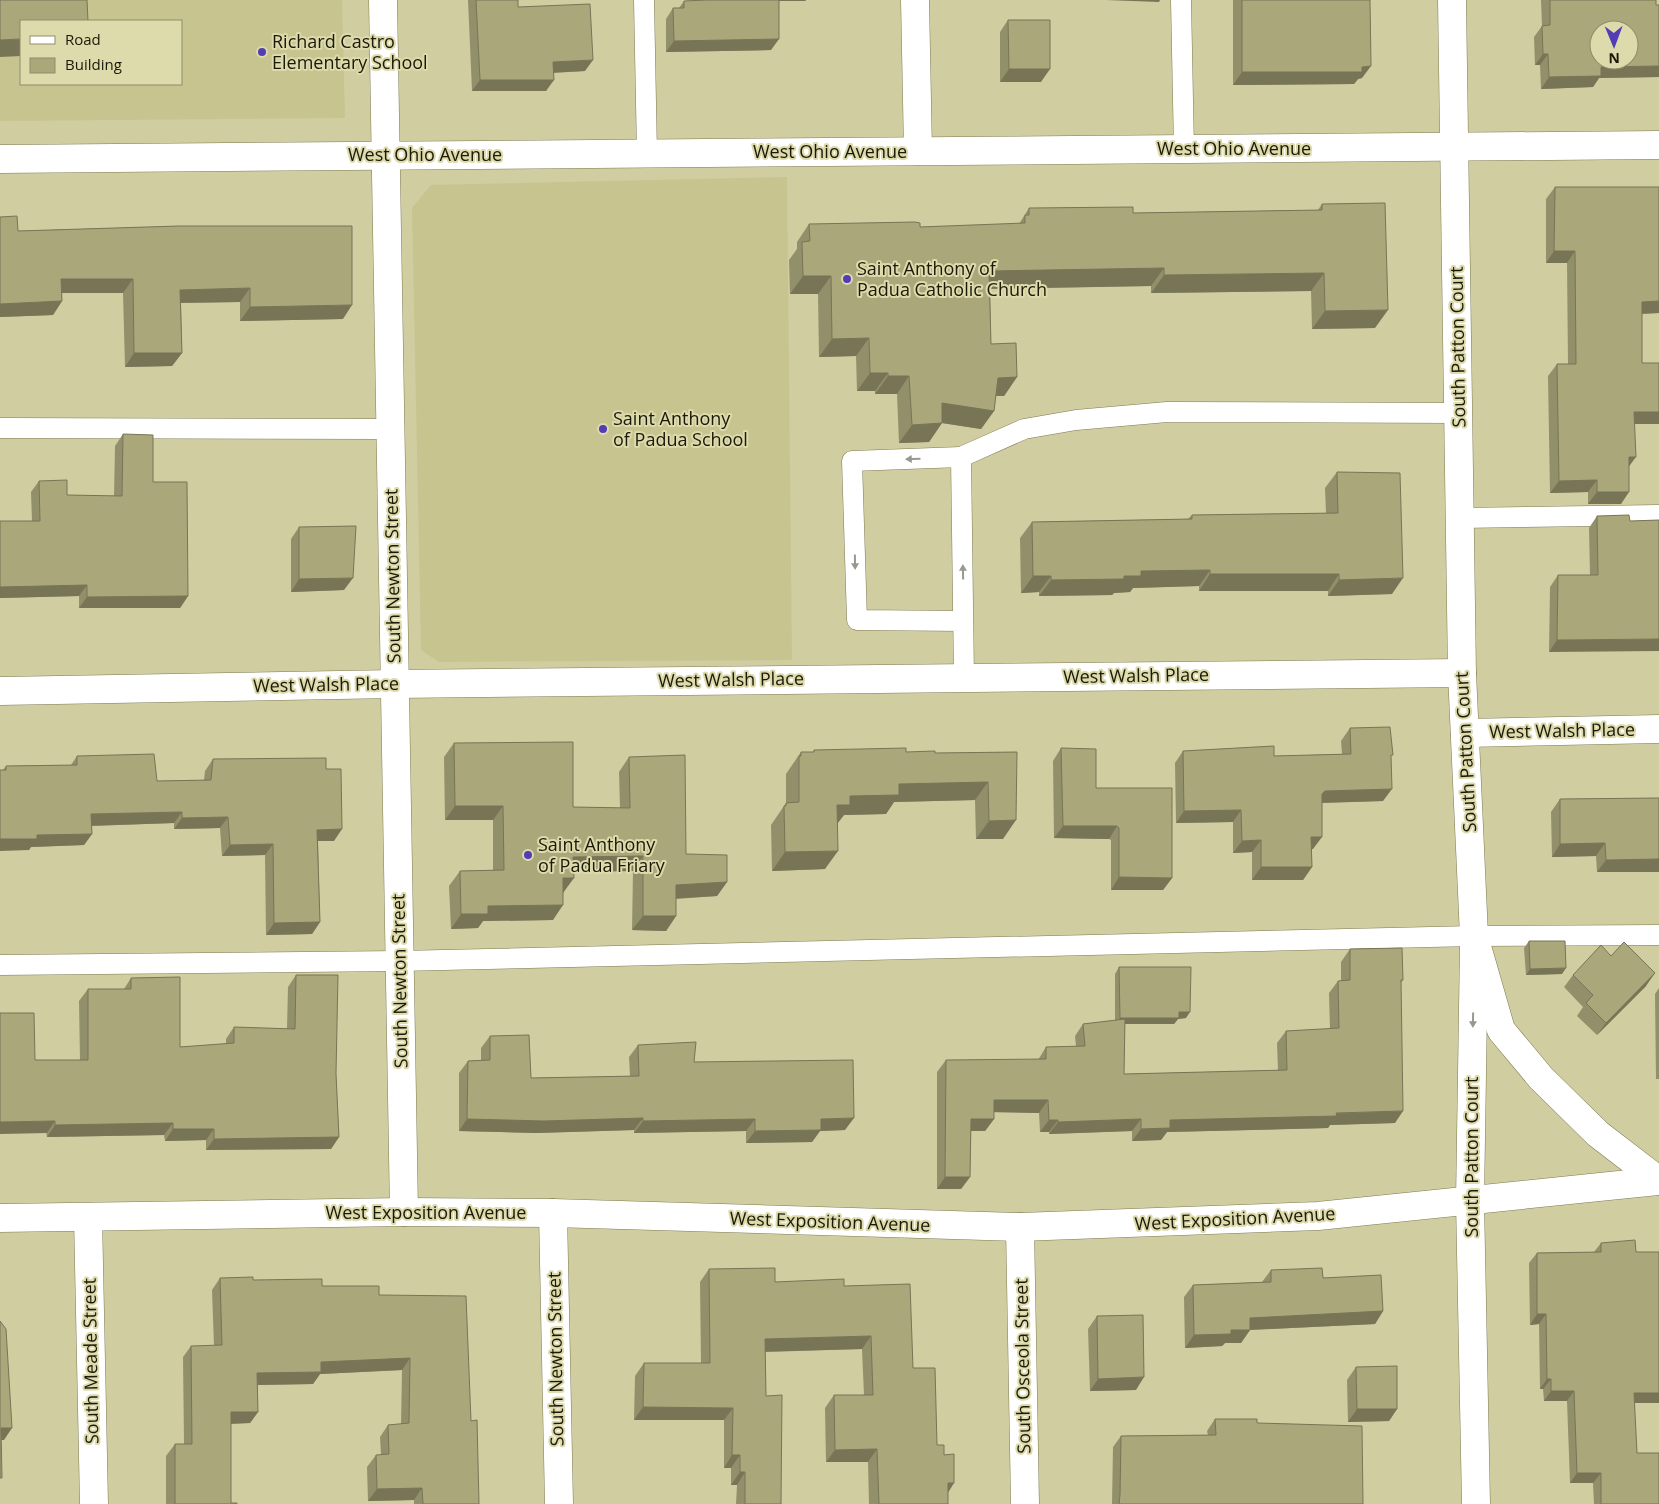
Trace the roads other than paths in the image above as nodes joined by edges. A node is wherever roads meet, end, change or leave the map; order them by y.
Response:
1 (384, 0) edge
2 (644, 0) edge
3 (915, 0) edge
4 (1181, 0) edge
5 (1452, 0) edge
6 (1659, 145) edge
7 (1456, 147) junction
8 (1184, 150) junction
9 (918, 151) junction
10 (647, 154) junction
11 (386, 155) junction
12 (0, 159) edge
13 (1458, 414) junction
14 (0, 428) edge
15 (391, 429) junction
16 (961, 457) junction
17 (1659, 515) edge
18 (1460, 518) junction
19 (964, 621) junction
20 (1462, 673) junction
21 (964, 678) junction
22 (394, 684) junction
23 (0, 691) edge
24 (1659, 729) edge
25 (1464, 733) junction
26 (1659, 935) edge
27 (1474, 936) junction
28 (399, 962) junction
29 (0, 965) edge
30 (1659, 1181) edge
31 (1470, 1201) junction
32 (404, 1212) junction
33 (552, 1213) junction
34 (88, 1217) junction
35 (0, 1218) edge
36 (1020, 1227) junction
37 (94, 1504) edge
38 (559, 1504) edge
39 (1025, 1504) edge
40 (1476, 1504) edge

1 - 11 street, South Newton Street
2 - 10 lane
3 - 9 street
4 - 8 lane
5 - 7 street, South Patton Court
6 - 7 street, West Ohio Avenue
7 - 8 street, West Ohio Avenue
7 - 13 street, South Patton Court
8 - 9 street, West Ohio Avenue
9 - 10 street, West Ohio Avenue
10 - 11 street, West Ohio Avenue
11 - 12 street, West Ohio Avenue
11 - 15 street, South Newton Street
13 - 16 lane
13 - 18 street, South Patton Court
14 - 15 lane
15 - 22 street, South Newton Street
19 -> 16 lane
16 -> 19 lane
17 - 18 lane
18 - 20 street, South Patton Court
19 - 21 lane
20 - 21 street, West Walsh Place
20 - 25 street, South Patton Court
21 - 22 street, West Walsh Place
22 - 23 street, West Walsh Place
22 - 28 street, South Newton Street
24 - 25 street, West Walsh Place
25 - 27 street, South Patton Court
26 - 27 lane
27 - 28 lane
27 - 30 street
27 -> 31 street, South Patton Court
28 - 29 lane
28 - 32 street, South Newton Street
30 - 31 street, West Exposition Avenue
31 - 36 street, West Exposition Avenue
31 - 40 street, South Patton Court
32 - 33 street, West Exposition Avenue
32 - 34 street, West Exposition Avenue
33 - 36 street, West Exposition Avenue
33 - 38 street, South Newton Street
34 - 35 street, West Exposition Avenue
34 - 37 street, South Meade Street
36 - 39 street, South Osceola Street

